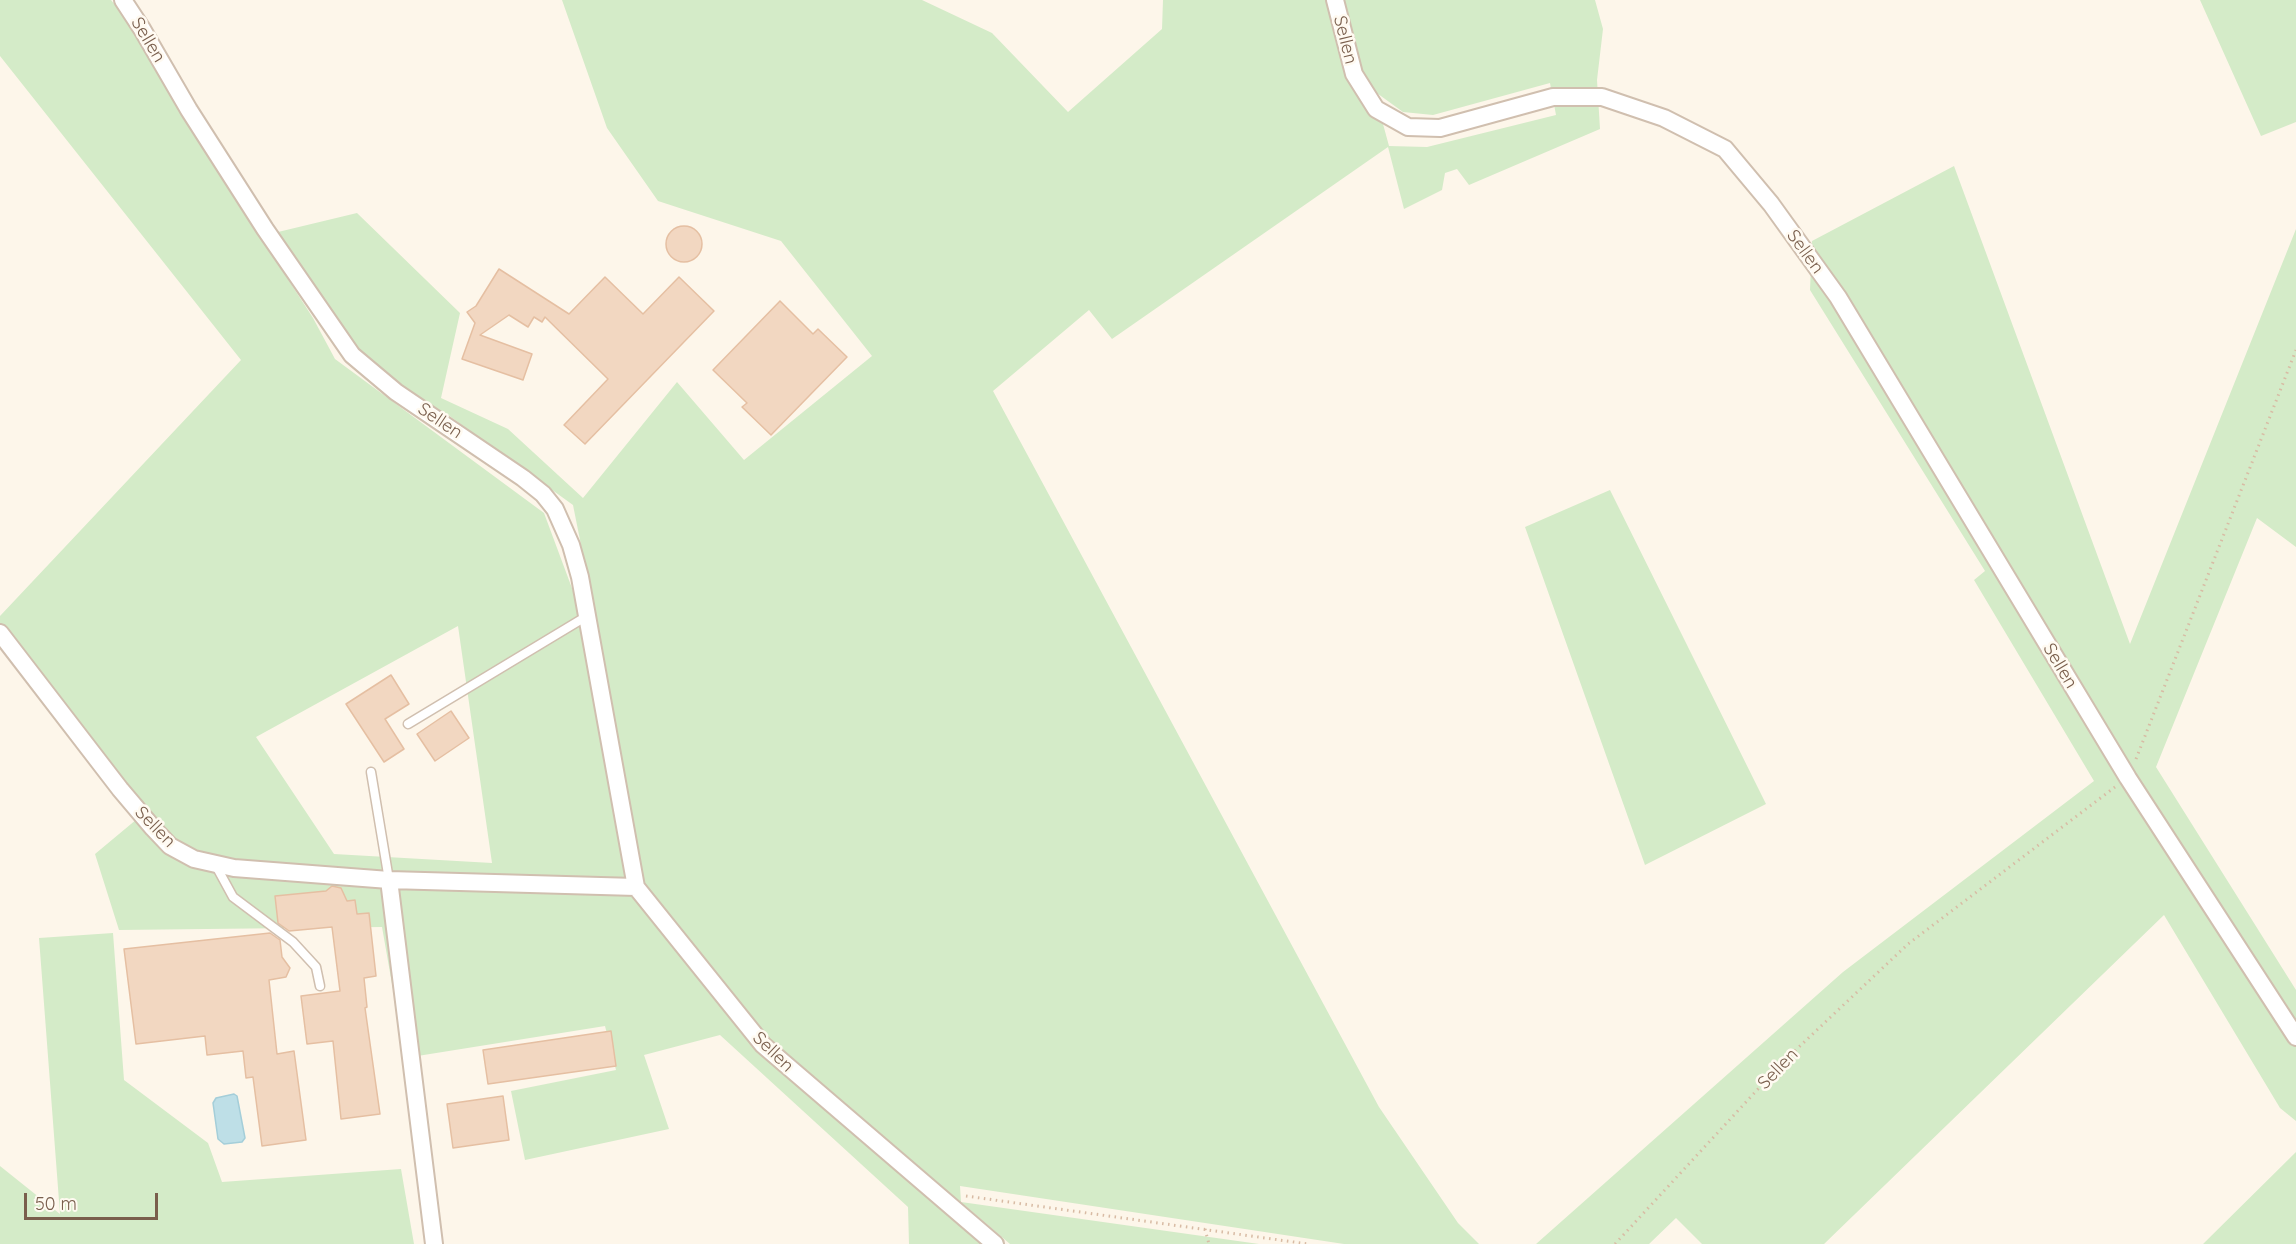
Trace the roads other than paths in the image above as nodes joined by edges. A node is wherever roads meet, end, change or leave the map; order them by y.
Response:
1 (123, 0) edge
2 (1335, 0) edge
3 (587, 616) junction
4 (0, 633) edge
5 (408, 724) dead end
6 (371, 772) dead end
7 (215, 864) junction
8 (389, 880) junction
9 (636, 887) junction
10 (320, 986) dead end
11 (2296, 1037) edge
12 (434, 1244) edge
13 (995, 1244) edge

1 - 3 street, Sellen
2 - 11 street, Sellen
3 - 5 lane
3 - 9 street, Sellen
4 - 7 street, Sellen
6 - 8 lane
7 - 8 street, Sellen
7 - 10 lane
8 - 9 street, Sellen
8 - 12 street
9 - 13 street, Sellen

